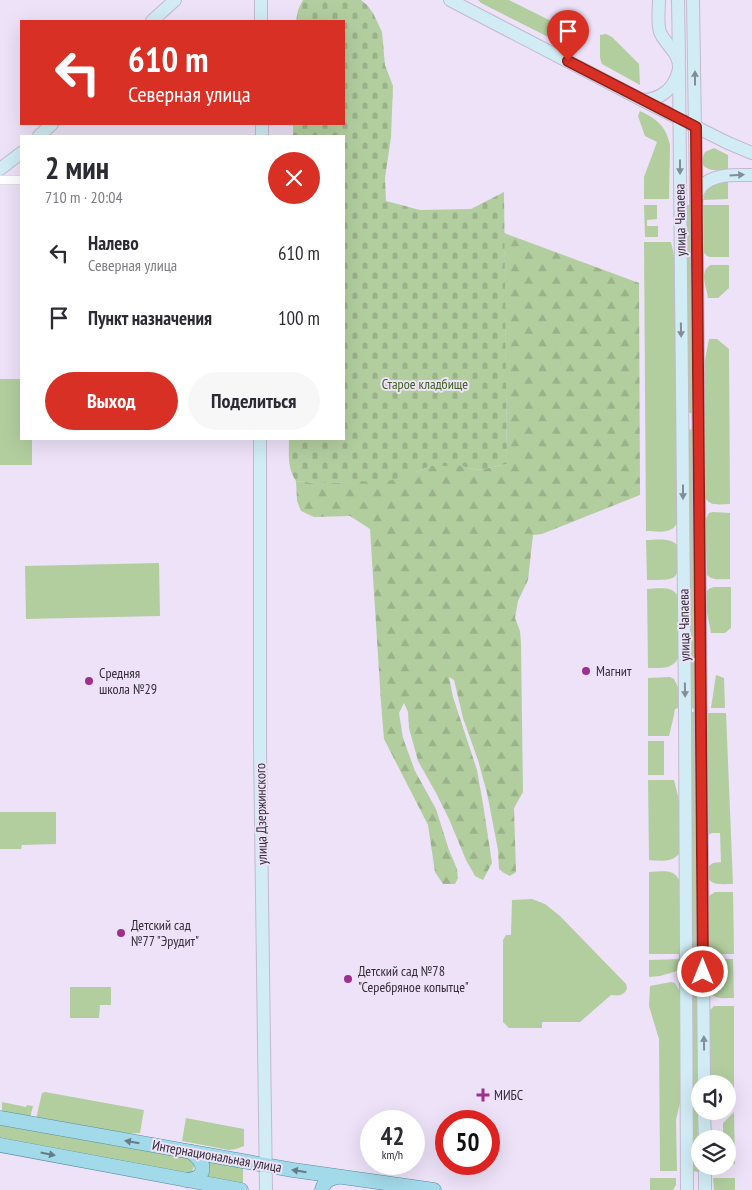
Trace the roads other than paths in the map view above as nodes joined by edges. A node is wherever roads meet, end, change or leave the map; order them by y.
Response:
1 (175, 0) edge
2 (261, 0) edge
3 (450, 0) edge
4 (659, 0) edge
5 (678, 0) edge
6 (694, 0) edge
7 (153, 20) edge
8 (261, 20) edge
9 (679, 64) junction
10 (642, 100) junction
11 (680, 118) junction
12 (51, 125) edge
13 (696, 127) junction
14 (41, 135) edge
15 (752, 153) edge
16 (20, 154) edge
17 (0, 169) edge
18 (752, 174) edge
19 (0, 180) edge
20 (20, 180) edge
21 (696, 196) junction
22 (682, 422) junction
23 (698, 422) junction
24 (260, 440) edge
25 (704, 1075) edge
26 (0, 1118) edge
27 (0, 1145) edge
28 (191, 1152) junction
29 (266, 1165) junction
30 (705, 1175) edge
31 (338, 1177) junction
32 (185, 1180) junction
33 (242, 1190) edge
34 (266, 1190) edge
35 (322, 1190) edge
36 (434, 1190) edge
37 (686, 1190) edge
38 (705, 1190) edge

1 - 7 main road
2 - 8 main road
3 - 10 main road
4 - 9 main road
5 - 9 main road, улица Чапаева
13 -> 6 main road, улица Чапаева
9 - 10 main road
9 - 11 main road, улица Чапаева
10 - 11 main road
11 - 13 main road
11 -> 22 main road, улица Чапаева
12 - 14 main road
13 - 15 main road
13 - 21 main road, улица Чапаева
16 - 17 main road
21 -> 18 main road
19 - 20 street
21 - 23 main road, улица Чапаева
22 - 23 main road
22 -> 37 main road, улица Чапаева
25 -> 23 main road, улица Чапаева
24 - 29 main road, улица Дзержинского
28 -> 26 main road, Интернациональная улица
27 -> 32 main road, Интернациональная улица
28 - 29 main road, Интернациональная улица
28 - 32 main road
31 -> 29 main road, Интернациональная улица
29 - 34 main road, улица Дзержинского
30 - 38 main road
31 - 35 main road
31 - 36 main road, Интернациональная улица
32 - 33 main road, Интернациональная улица

